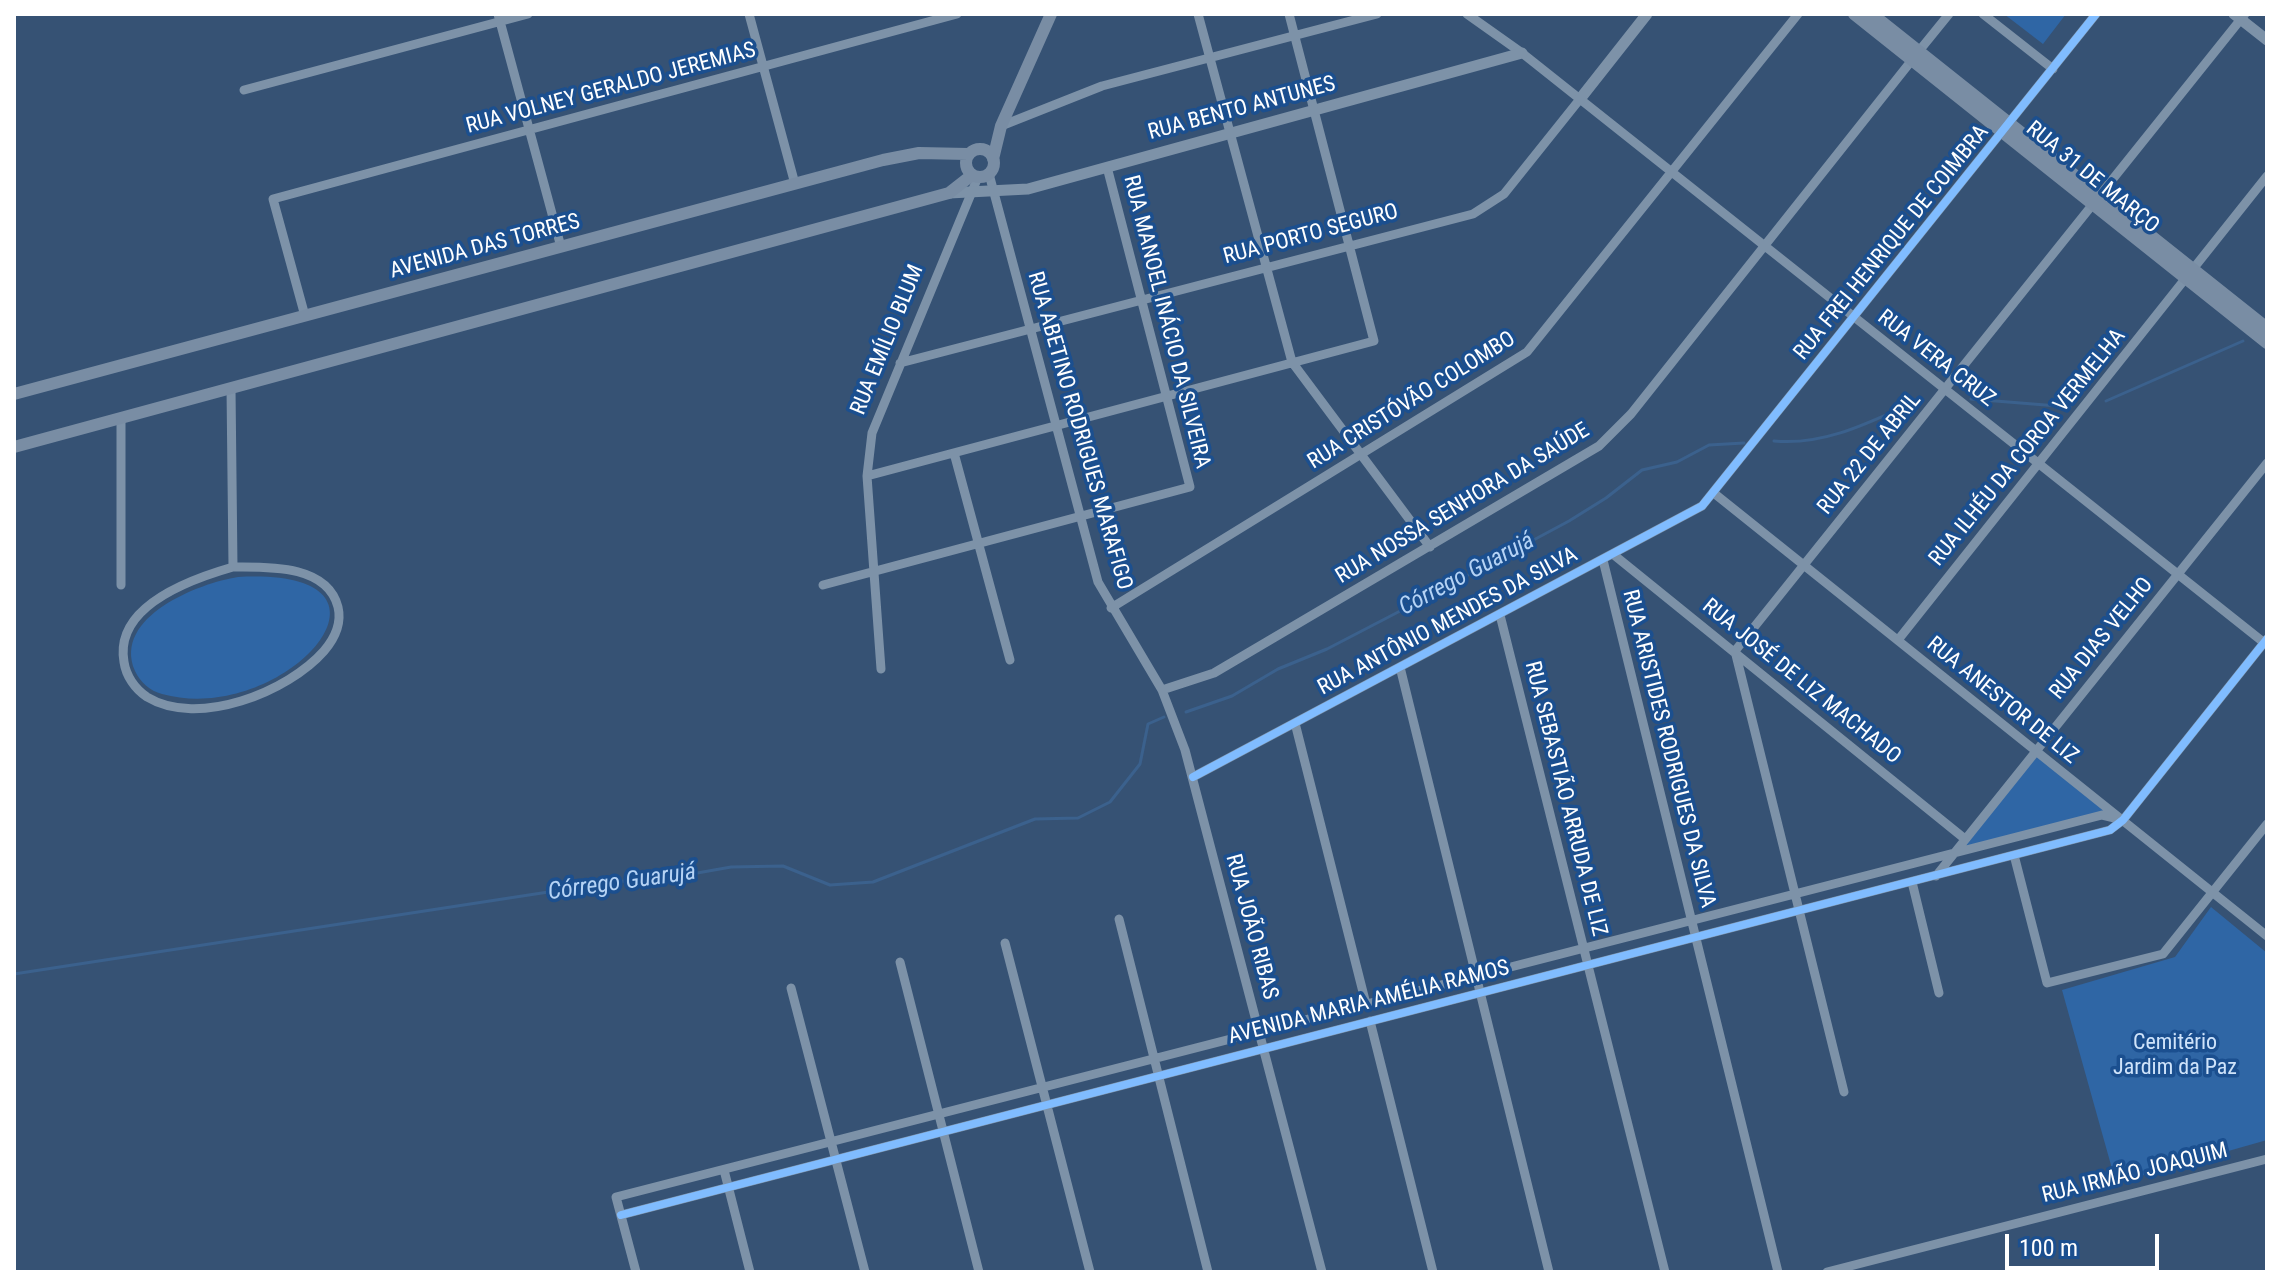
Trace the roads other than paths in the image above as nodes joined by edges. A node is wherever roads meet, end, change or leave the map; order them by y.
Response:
1 (528, 14) edge
2 (749, 14) edge
3 (957, 14) edge
4 (1051, 14) edge
5 (1198, 14) edge
6 (1289, 14) edge
7 (1377, 14) edge
8 (1467, 14) edge
9 (1647, 14) edge
10 (1798, 14) edge
11 (1854, 14) edge
12 (1872, 14) edge
13 (1949, 14) edge
14 (1983, 14) edge
15 (2096, 14) edge
16 (2240, 16) edge
17 (499, 18) edge
18 (1294, 36) junction
19 (2267, 40) edge
20 (1522, 53) junction
21 (1915, 56) junction
22 (1210, 58) junction
23 (763, 66) junction
24 (2053, 69) junction
25 (244, 90) dead end
26 (1580, 99) junction
27 (1314, 110) junction
28 (1001, 126) junction
29 (2006, 128) junction
30 (530, 130) junction
31 (1230, 133) junction
32 (975, 151) junction
33 (993, 159) junction
34 (1107, 167) junction
35 (1672, 172) junction
36 (980, 175) junction
37 (2267, 176) edge
38 (795, 184) junction
39 (993, 192) junction
40 (949, 193) junction
41 (972, 193) junction
42 (2096, 200) junction
43 (1349, 246) junction
44 (1765, 246) junction
45 (561, 247) junction
46 (1266, 268) junction
47 (2189, 274) junction
48 (1142, 300) junction
49 (305, 316) junction
50 (1855, 318) junction
51 (1033, 328) junction
52 (2267, 328) edge
53 (2267, 343) edge
54 (1292, 362) junction
55 (900, 363) junction
56 (231, 388) junction
57 (1945, 389) junction
58 (14, 394) edge
59 (1166, 396) junction
60 (121, 418) junction
61 (1058, 425) junction
62 (14, 447) edge
63 (954, 453) junction
64 (1362, 455) junction
65 (2039, 463) junction
66 (2267, 463) edge
67 (867, 476) junction
68 (1715, 494) junction
69 (1082, 516) junction
70 (978, 543) junction
71 (1430, 547) junction
72 (1614, 555) junction
73 (1603, 560) junction
74 (1804, 565) junction
75 (233, 567) junction
76 (875, 571) junction
77 (2178, 574) junction
78 (121, 585) dead end
79 (823, 585) dead end
80 (1111, 608) junction
81 (1500, 615) junction
82 (1898, 640) junction
83 (2266, 642) edge
84 (1735, 651) junction
85 (1010, 660) dead end
86 (1400, 667) junction
87 (881, 669) dead end
88 (1162, 690) junction
89 (1295, 723) junction
90 (2036, 751) junction
91 (1193, 777) junction
92 (2123, 820) junction
93 (2267, 824) edge
94 (1965, 839) junction
95 (1954, 853) junction
96 (2014, 855) junction
97 (1936, 876) junction
98 (1912, 882) junction
99 (2212, 892) junction
100 (1795, 894) junction
101 (1799, 911) junction
102 (1119, 919) dead end
103 (1691, 921) junction
104 (2267, 936) edge
105 (1695, 937) junction
106 (1005, 943) dead end
107 (1584, 948) junction
108 (900, 962) dead end
109 (1588, 965) junction
110 (1476, 976) junction
111 (791, 988) dead end
112 (1480, 993) junction
113 (1939, 993) dead end
114 (1366, 1004) junction
115 (1370, 1021) junction
116 (1260, 1032) junction
117 (1264, 1049) junction
118 (1154, 1059) junction
119 (1158, 1076) junction
120 (1043, 1088) junction
121 (1844, 1092) dead end
122 (1047, 1105) junction
123 (939, 1114) junction
124 (943, 1131) junction
125 (831, 1142) junction
126 (836, 1159) junction
127 (2267, 1159) edge
128 (724, 1170) junction
129 (728, 1187) junction
130 (621, 1215) junction
131 (636, 1272) edge
132 (750, 1272) edge
133 (865, 1272) edge
134 (979, 1272) edge
135 (1090, 1272) edge
136 (1208, 1272) edge
137 (1322, 1272) edge
138 (1433, 1272) edge
139 (1549, 1272) edge
140 (1665, 1272) edge
141 (1778, 1272) edge
142 (1827, 1272) edge

1 - 17 street
2 - 23 street
3 - 23 street, RUA VOLNEY GERALDO JEREMIAS
4 - 28 main road
5 - 22 street
6 - 18 street
7 - 18 street
8 - 20 street, RUA VERA CRUZ
9 - 26 street, RUA PORTO SEGURO
10 - 35 street, RUA CRISTÓVÃO COLOMBO
11 - 21 main road, RUA 31 DE MARÇO
12 - 21 main road, RUA 31 DE MARÇO
13 - 21 street, RUA NOSSA SENHORA DA SAÚDE
14 - 24 street
15 - 24 street, RUA FREI HENRIQUE DE COIMBRA
16 - 19 street
16 - 42 street, RUA 22 DE ABRIL
17 - 25 street
17 - 30 street
18 - 22 street
18 - 27 street
20 - 26 street, RUA VERA CRUZ
20 - 27 street, RUA BENTO ANTUNES
21 - 29 main road, RUA 31 DE MARÇO
21 - 44 street, RUA NOSSA SENHORA DA SAÚDE
22 - 28 street
22 - 31 street
23 - 30 street, RUA VOLNEY GERALDO JEREMIAS
23 - 38 street
24 - 29 street, RUA FREI HENRIQUE DE COIMBRA
26 - 35 street, RUA VERA CRUZ
26 - 43 street, RUA PORTO SEGURO
27 - 31 street, RUA BENTO ANTUNES
27 - 43 street
28 - 32 main road
28 - 33 main road
29 - 42 main road, RUA 31 DE MARÇO
29 - 50 street, RUA FREI HENRIQUE DE COIMBRA
30 - 45 street
30 - 49 street, RUA VOLNEY GERALDO JEREMIAS
31 - 34 street, RUA BENTO ANTUNES
31 - 46 street
32 - 33 main road
32 - 36 main road
32 - 38 main road, AVENIDA DAS TORRES
33 - 36 main road
34 - 39 street, RUA BENTO ANTUNES
34 - 48 street, RUA MANOEL INÁCIO DA SILVEIRA
35 - 44 street, RUA VERA CRUZ
35 - 64 street, RUA CRISTÓVÃO COLOMBO
36 - 39 street, RUA ABETINO RODRIGUES MARAFIGO
36 - 40 main road
36 - 41 street, RUA EMÍLIO BLUM
37 - 47 street, RUA ILHÉU DA COROA VERMELHA
38 - 45 main road, AVENIDA DAS TORRES
39 - 41 street, RUA BENTO ANTUNES
39 - 51 street, RUA ABETINO RODRIGUES MARAFIGO
40 - 41 street
40 - 56 main road
41 - 55 street, RUA EMÍLIO BLUM
42 - 47 main road, RUA 31 DE MARÇO
42 - 57 street, RUA 22 DE ABRIL
43 - 46 street, RUA PORTO SEGURO
43 - 54 street
44 - 50 street, RUA VERA CRUZ
44 - 71 street, RUA NOSSA SENHORA DA SAÚDE
45 - 49 main road, AVENIDA DAS TORRES
46 - 48 street, RUA PORTO SEGURO
46 - 54 street
47 - 52 main road, RUA 31 DE MARÇO
47 - 53 main road, RUA 31 DE MARÇO
47 - 65 street, RUA ILHÉU DA COROA VERMELHA
48 - 51 street, RUA PORTO SEGURO
48 - 59 street, RUA MANOEL INÁCIO DA SILVEIRA
49 - 58 main road, AVENIDA DAS TORRES
50 - 57 street, RUA VERA CRUZ
50 - 68 street, RUA FREI HENRIQUE DE COIMBRA
51 - 55 street, RUA PORTO SEGURO
51 - 61 street, RUA ABETINO RODRIGUES MARAFIGO
54 - 59 street
54 - 64 street
55 - 67 street, RUA EMÍLIO BLUM
56 - 60 main road
56 - 75 street
57 - 65 street, RUA VERA CRUZ
57 - 74 street, RUA 22 DE ABRIL
59 - 61 street
59 - 69 street, RUA MANOEL INÁCIO DA SILVEIRA
60 - 62 main road
60 - 78 street
61 - 63 street
61 - 69 street, RUA ABETINO RODRIGUES MARAFIGO
63 - 67 street
63 - 70 street
64 - 71 street
64 - 80 street, RUA CRISTÓVÃO COLOMBO
65 - 77 street, RUA VERA CRUZ
65 - 82 street, RUA ILHÉU DA COROA VERMELHA
66 - 77 street, RUA DIAS VELHO
67 - 76 street, RUA EMÍLIO BLUM
68 - 72 street, RUA ANTÔNIO MENDES DA SILVA
68 - 74 street, RUA ANESTOR DE LIZ
69 - 70 street
69 - 80 street, RUA ABETINO RODRIGUES MARAFIGO
70 - 76 street
70 - 85 street
71 - 88 street, RUA NOSSA SENHORA DA SAÚDE
72 - 73 street, RUA ANTÔNIO MENDES DA SILVA
72 - 84 street, RUA JOSÉ DE LIZ MACHADO
73 - 81 street, RUA ANTÔNIO MENDES DA SILVA
73 - 103 street, RUA ARISTIDES RODRIGUES DA SILVA
74 - 82 street, RUA ANESTOR DE LIZ
74 - 84 street, RUA 22 DE ABRIL
75 - 75 street
76 - 79 street
76 - 87 street, RUA EMÍLIO BLUM
77 - 83 street, RUA VERA CRUZ
77 - 90 street, RUA DIAS VELHO
80 - 88 street, RUA ABETINO RODRIGUES MARAFIGO
81 - 86 street, RUA ANTÔNIO MENDES DA SILVA
81 - 107 street, RUA SEBASTIÃO ARRUDA DE LIZ
82 - 90 street, RUA ANESTOR DE LIZ
83 - 92 street
84 - 94 street, RUA JOSÉ DE LIZ MACHADO
84 - 100 street
86 - 89 street, RUA ANTÔNIO MENDES DA SILVA
86 - 110 street
88 - 91 street, RUA ABETINO RODRIGUES MARAFIGO
89 - 91 street, RUA ANTÔNIO MENDES DA SILVA
89 - 114 street
90 - 92 street, RUA ANESTOR DE LIZ
90 - 94 street, RUA DIAS VELHO
91 - 116 street, RUA JOÃO RIBAS
92 - 95 street, AVENIDA MARIA AMÉLIA RAMOS
92 - 96 street, AVENIDA MARIA AMÉLIA RAMOS
92 - 99 street, RUA ANESTOR DE LIZ
93 - 99 street
94 - 95 street, RUA DIAS VELHO
95 - 97 street, RUA DIAS VELHO
95 - 100 street, AVENIDA MARIA AMÉLIA RAMOS
96 - 97 street, AVENIDA MARIA AMÉLIA RAMOS
96 - 99 street
97 - 98 street, AVENIDA MARIA AMÉLIA RAMOS
98 - 101 street, AVENIDA MARIA AMÉLIA RAMOS
98 - 113 street
99 - 104 street, RUA ANESTOR DE LIZ
100 - 101 street
100 - 103 street, AVENIDA MARIA AMÉLIA RAMOS
101 - 105 street, AVENIDA MARIA AMÉLIA RAMOS
101 - 121 street
102 - 118 street
103 - 105 street, RUA ARISTIDES RODRIGUES DA SILVA
103 - 107 street, AVENIDA MARIA AMÉLIA RAMOS
105 - 109 street, AVENIDA MARIA AMÉLIA RAMOS
105 - 141 street, RUA ARISTIDES RODRIGUES DA SILVA
106 - 120 street
107 - 109 street, RUA SEBASTIÃO ARRUDA DE LIZ
107 - 110 street, AVENIDA MARIA AMÉLIA RAMOS
108 - 123 street
109 - 112 street, AVENIDA MARIA AMÉLIA RAMOS
109 - 140 street, RUA SEBASTIÃO ARRUDA DE LIZ
110 - 112 street
110 - 114 street, AVENIDA MARIA AMÉLIA RAMOS
111 - 125 street
112 - 115 street, AVENIDA MARIA AMÉLIA RAMOS
112 - 139 street
114 - 116 street, AVENIDA MARIA AMÉLIA RAMOS
115 - 117 street, AVENIDA MARIA AMÉLIA RAMOS
115 - 138 street
116 - 117 street, RUA JOÃO RIBAS
116 - 118 street, AVENIDA MARIA AMÉLIA RAMOS
117 - 119 street, AVENIDA MARIA AMÉLIA RAMOS
117 - 137 street, RUA JOÃO RIBAS
118 - 119 street
118 - 120 street, AVENIDA MARIA AMÉLIA RAMOS
119 - 122 street, AVENIDA MARIA AMÉLIA RAMOS
119 - 136 street
120 - 122 street
120 - 123 street, AVENIDA MARIA AMÉLIA RAMOS
122 - 124 street, AVENIDA MARIA AMÉLIA RAMOS
122 - 135 street
123 - 124 street
123 - 125 street, AVENIDA MARIA AMÉLIA RAMOS
124 - 126 street, AVENIDA MARIA AMÉLIA RAMOS
124 - 134 street
125 - 126 street
125 - 128 street, AVENIDA MARIA AMÉLIA RAMOS
126 - 129 street, AVENIDA MARIA AMÉLIA RAMOS
126 - 133 street
127 - 142 street, RUA IRMÃO JOAQUIM
128 - 129 street
128 - 130 street, AVENIDA MARIA AMÉLIA RAMOS
129 - 130 street, AVENIDA MARIA AMÉLIA RAMOS
129 - 132 street
130 - 131 street

